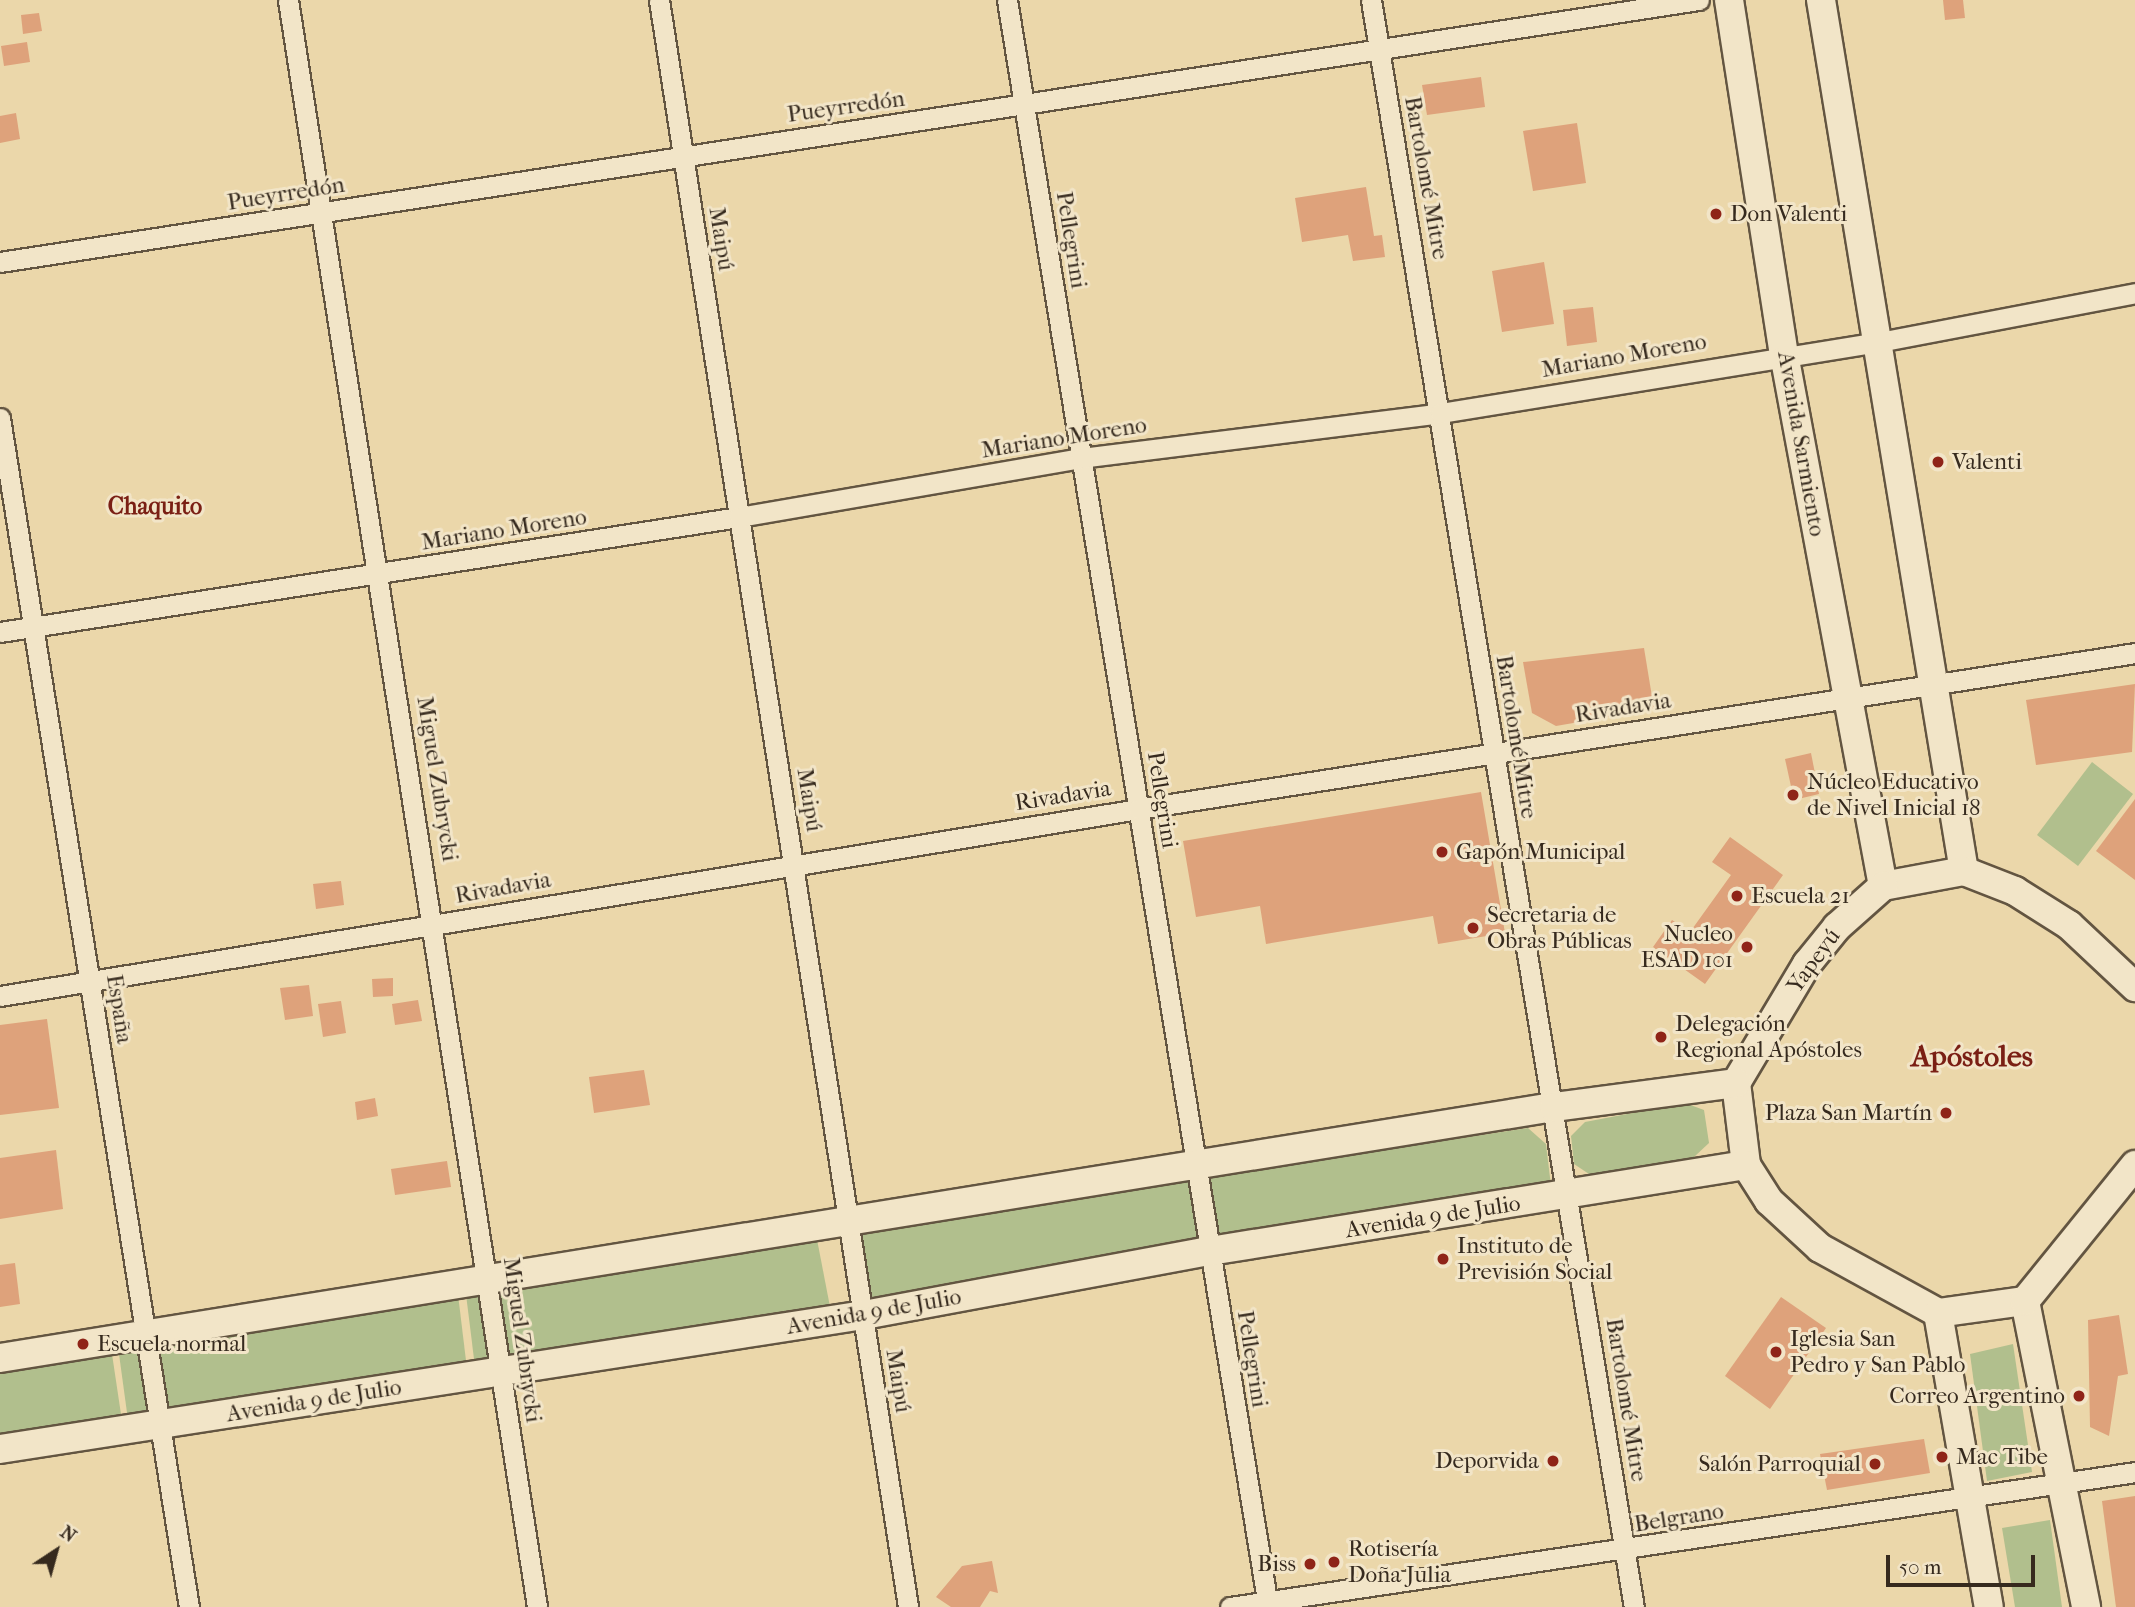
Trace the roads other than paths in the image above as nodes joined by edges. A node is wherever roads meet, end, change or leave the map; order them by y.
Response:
1 (288, 0) edge
2 (659, 0) edge
3 (1007, 0) edge
4 (1371, 0) edge
5 (1699, 0) edge
6 (1728, 0) edge
7 (1821, 0) edge
8 (1379, 48) junction
9 (1024, 107) junction
10 (683, 155) junction
11 (322, 213) junction
12 (0, 262) edge
13 (2135, 293) edge
14 (1874, 343) junction
15 (1784, 354) junction
16 (1440, 412) junction
17 (0, 418) edge
18 (1081, 458) junction
19 (740, 517) junction
20 (382, 574) junction
21 (33, 627) junction
22 (0, 632) edge
23 (2135, 653) edge
24 (1931, 688) junction
25 (1847, 699) junction
26 (1493, 753) junction
27 (1138, 809) junction
28 (794, 864) junction
29 (1964, 871) junction
30 (1883, 886) junction
31 (435, 925) junction
32 (90, 982) junction
33 (2135, 987) edge
34 (0, 996) edge
35 (1736, 1083) junction
36 (1554, 1107) junction
37 (2135, 1165) edge
38 (1196, 1166) junction
39 (1746, 1166) junction
40 (1569, 1195) junction
41 (846, 1222) junction
42 (1210, 1251) junction
43 (490, 1279) junction
44 (2025, 1301) junction
45 (1938, 1313) junction
46 (863, 1314) junction
47 (146, 1334) junction
48 (0, 1358) edge
49 (500, 1373) junction
50 (160, 1424) junction
51 (0, 1449) edge
52 (2135, 1472) edge
53 (2064, 1484) junction
54 (1973, 1498) junction
55 (1625, 1550) junction
56 (1267, 1604) edge
57 (189, 1607) edge
58 (537, 1607) edge
59 (908, 1607) edge
60 (1230, 1607) edge
61 (1634, 1607) edge
62 (1989, 1607) edge
63 (2086, 1607) edge

1 - 11 street, Miguel Zubrycki
2 - 10 street, Maipú
3 - 9 street, Pellegrini
4 - 8 street, Bartolomé Mitre
5 - 8 street, Pueyrredón
6 - 15 main road, Avenida Sarmiento
7 - 14 main road
8 - 9 street, Pueyrredón
8 - 16 street, Bartolomé Mitre
9 - 10 street, Pueyrredón
9 - 18 street, Pellegrini
10 - 11 street, Pueyrredón
10 - 19 street, Maipú
11 - 12 street, Pueyrredón
11 - 20 street, Miguel Zubrycki
13 - 14 street, Mariano Moreno
14 - 15 street, Mariano Moreno
14 - 24 main road
15 - 16 street, Mariano Moreno
15 - 25 main road, Avenida Sarmiento
16 - 18 street, Mariano Moreno
16 - 26 street, Bartolomé Mitre
17 - 21 street, España
18 - 19 street, Mariano Moreno
18 - 27 street, Pellegrini
19 - 20 street, Mariano Moreno
19 - 28 street, Maipú
20 - 21 street, Mariano Moreno
20 - 31 street, Miguel Zubrycki
21 - 22 street, Mariano Moreno
21 - 32 street, España
23 - 24 street, Rivadavia
24 - 25 street, Rivadavia
24 - 29 main road
25 - 26 street, Rivadavia
25 - 30 main road, Avenida Sarmiento
26 - 27 street, Rivadavia
26 - 36 street, Bartolomé Mitre
27 - 28 street, Rivadavia
27 - 38 street, Pellegrini
28 - 31 street, Rivadavia
28 - 41 street, Maipú
29 - 30 main road
29 - 33 main road
30 - 35 main road, Yapeyú
31 - 32 street, Rivadavia
31 - 43 street, Miguel Zubrycki
32 - 34 street, Rivadavia
32 - 47 street, España
35 - 36 main road
35 - 39 main road
36 - 38 main road
36 - 40 street, Bartolomé Mitre
37 - 44 main road
38 - 41 main road
38 - 42 street, Pellegrini
39 - 40 main road, Avenida 9 de Julio
39 - 45 main road
40 - 42 main road, Avenida 9 de Julio
40 - 55 street, Bartolomé Mitre
41 - 43 main road
41 - 46 street, Maipú
42 - 46 main road, Avenida 9 de Julio
42 - 56 street, Pellegrini
43 - 47 main road
43 - 49 street, Miguel Zubrycki
44 - 45 main road
44 - 53 main road
45 - 54 main road
46 - 49 main road, Avenida 9 de Julio
46 - 59 street, Maipú
47 - 48 main road
47 - 50 street, España
49 - 50 main road, Avenida 9 de Julio
49 - 58 street, Miguel Zubrycki
50 - 51 main road, Avenida 9 de Julio
50 - 57 street, España
52 - 53 street, Belgrano
53 - 54 street, Belgrano
53 - 63 main road
54 - 55 street, Belgrano
54 - 62 main road
55 - 56 street, Belgrano
55 - 61 street, Bartolomé Mitre
56 - 60 street, Belgrano

